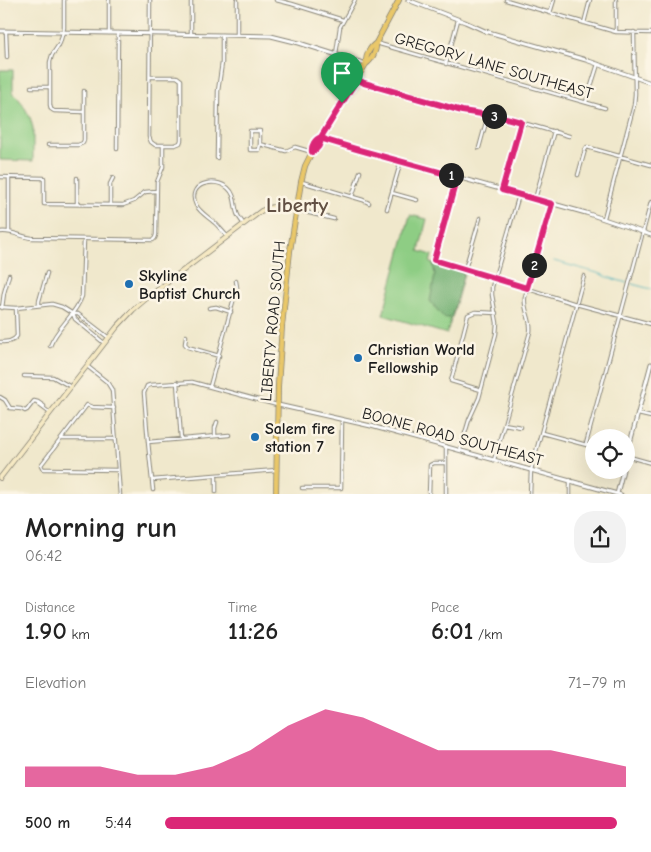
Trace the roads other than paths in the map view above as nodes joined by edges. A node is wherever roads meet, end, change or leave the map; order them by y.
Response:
1 (64, 0) edge
2 (109, 0) edge
3 (150, 0) edge
4 (191, 0) edge
5 (237, 0) edge
6 (276, 0) edge
7 (355, 0) edge
8 (399, 0) edge
9 (408, 0) edge
10 (506, 0) edge
11 (554, 0) edge
12 (590, 0) edge
13 (616, 0) edge
14 (517, 1) edge
15 (292, 2) edge
16 (550, 13) junction
17 (343, 20) junction
18 (458, 20) junction
19 (584, 23) junction
20 (0, 30) edge
21 (6, 31) junction
22 (63, 32) junction
23 (109, 32) junction
24 (616, 32) junction
25 (634, 32) junction
26 (118, 33) junction
27 (150, 33) junction
28 (651, 33) edge
29 (191, 34) junction
30 (222, 35) junction
31 (237, 35) junction
32 (376, 43) junction
33 (336, 54) junction
34 (7, 57) dead end
35 (366, 64) junction
36 (446, 64) junction
37 (598, 64) junction
38 (150, 77) junction
39 (635, 77) junction
40 (357, 79) junction
41 (651, 83) edge
42 (31, 86) dead end
43 (50, 87) junction
44 (84, 91) dead end
45 (586, 102) junction
46 (605, 108) dead end
47 (84, 112) junction
48 (488, 115) junction
49 (521, 122) junction
50 (554, 131) junction
51 (569, 136) dead end
52 (321, 137) junction
53 (260, 144) junction
54 (48, 145) dead end
55 (163, 145) junction
56 (479, 148) dead end
57 (117, 149) dead end
58 (312, 152) junction
59 (621, 157) junction
60 (217, 158) dead end
61 (401, 161) junction
62 (651, 165) edge
63 (360, 172) dead end
64 (578, 175) dead end
65 (0, 176) edge
66 (457, 177) junction
67 (9, 178) junction
68 (77, 178) dead end
69 (113, 178) dead end
70 (300, 182) junction
71 (502, 190) junction
72 (156, 191) junction
73 (392, 193) junction
74 (519, 195) junction
75 (352, 197) junction
76 (535, 199) junction
77 (417, 200) dead end
78 (651, 202) edge
79 (369, 203) dead end
80 (77, 204) junction
81 (552, 204) junction
82 (110, 205) junction
83 (296, 209) junction
84 (387, 209) dead end
85 (480, 218) dead end
86 (604, 218) junction
87 (334, 219) dead end
88 (243, 223) junction
89 (9, 231) junction
90 (0, 232) edge
91 (643, 232) junction
92 (651, 235) edge
93 (227, 236) junction
94 (84, 239) junction
95 (464, 269) junction
96 (47, 273) dead end
97 (9, 275) dead end
98 (584, 276) dead end
99 (495, 279) junction
100 (236, 281) dead end
101 (527, 288) junction
102 (576, 304) junction
103 (39, 305) junction
104 (1, 307) edge
105 (16, 308) junction
106 (209, 308) dead end
107 (231, 312) junction
108 (496, 313) junction
109 (73, 314) junction
110 (620, 316) junction
111 (651, 324) edge
112 (186, 336) dead end
113 (109, 338) junction
114 (0, 342) edge
115 (104, 344) junction
116 (50, 346) dead end
117 (219, 356) junction
118 (651, 364) edge
119 (87, 366) junction
120 (24, 376) dead end
121 (177, 382) junction
122 (210, 386) junction
123 (71, 388) junction
124 (481, 390) junction
125 (0, 397) edge
126 (277, 405) junction
127 (114, 408) junction
128 (51, 414) junction
129 (638, 414) junction
130 (651, 417) edge
131 (342, 420) junction
132 (217, 422) dead end
133 (504, 424) junction
134 (521, 427) dead end
135 (590, 429) edge
136 (634, 429) edge
137 (542, 433) junction
138 (228, 435) dead end
139 (215, 436) junction
140 (61, 438) junction
141 (115, 439) junction
142 (181, 439) junction
143 (148, 442) junction
144 (585, 444) edge
145 (446, 446) junction
146 (460, 450) junction
147 (635, 459) edge
148 (494, 460) junction
149 (651, 462) edge
150 (446, 464) junction
151 (118, 470) junction
152 (277, 470) junction
153 (531, 470) junction
154 (216, 475) junction
155 (0, 478) edge
156 (621, 479) edge
157 (152, 480) junction
158 (570, 480) junction
159 (302, 488) dead end
160 (153, 490) dead end
161 (216, 492) dead end
162 (120, 494) edge
163 (276, 494) edge
164 (429, 494) edge
165 (446, 494) edge
166 (530, 494) edge
167 (570, 494) edge
168 (618, 494) edge

1 - 22 street
2 - 23 street
3 - 27 street
4 - 29 street
5 - 31 street
6 - 15 street
7 - 17 street
8 - 32 main road, LIBERTY ROAD SOUTH
9 - 18 street
10 - 14 street
11 - 16 street
12 - 19 street
13 - 24 street
14 - 16 street
15 - 17 street
16 - 19 street
17 - 33 street
18 - 36 street
18 - 37 street
19 - 24 street
20 - 21 street
21 - 22 street
21 - 34 street
22 - 23 street
22 - 43 street
23 - 26 street
24 - 25 street
25 - 28 street
25 - 39 street
26 - 27 street
26 - 57 street
27 - 29 street
27 - 38 street
29 - 30 street
30 - 31 street
30 - 60 street
31 - 33 street
32 - 35 main road, LIBERTY ROAD SOUTH
32 - 36 street, GREGORY LANE SOUTHEAST
33 - 35 street
35 - 40 main road, LIBERTY ROAD SOUTH
36 - 45 street, GREGORY LANE SOUTHEAST
37 - 39 street
37 - 45 street
38 - 55 street
38 - 55 street
39 - 41 street
39 - 59 street
40 - 48 street
40 - 52 main road, LIBERTY ROAD SOUTH
42 - 43 street
43 - 47 street
44 - 47 street
45 - 46 street, GREGORY LANE SOUTHEAST
47 - 54 street
48 - 49 street
48 - 56 street
49 - 50 street
49 - 71 street
50 - 51 street
50 - 76 street
52 - 58 main road, LIBERTY ROAD SOUTH
52 - 61 street
53 - 53 street
53 - 58 street
55 - 72 street
58 - 70 main road, LIBERTY ROAD SOUTH
59 - 62 street
59 - 64 street
59 - 86 street
61 - 66 street
61 - 73 street
63 - 75 street
65 - 67 street
66 - 71 street
66 - 95 street
67 - 80 street
67 - 89 street
68 - 80 street
69 - 82 street
70 - 75 street
70 - 83 main road, LIBERTY ROAD SOUTH
71 - 74 street
72 - 82 street
72 - 94 street
73 - 77 street
73 - 84 street
74 - 76 street
74 - 99 street
75 - 79 street
76 - 81 street
78 - 91 street
80 - 82 street
81 - 86 street
81 - 101 street
83 - 87 street
83 - 88 main road
83 - 126 main road, LIBERTY ROAD SOUTH
85 - 95 street
86 - 91 street
88 - 93 main road
88 - 93 street
89 - 90 street
89 - 94 street
91 - 92 street
91 - 110 street
93 - 113 main road
94 - 109 street
95 - 99 street
96 - 103 street
97 - 104 street
98 - 102 street
99 - 101 street
99 - 108 street
100 - 107 street
101 - 102 street
101 - 133 street
102 - 110 street
102 - 137 street
103 - 105 street
103 - 109 street
104 - 105 street
105 - 114 street
106 - 107 street
107 - 117 street
108 - 124 street
108 - 124 street
109 - 113 street
109 - 115 street
109 - 116 street
110 - 111 street
110 - 135 street
112 - 117 street
113 - 115 main road
115 - 119 main road
117 - 122 street
118 - 129 street
119 - 123 main road
119 - 127 street
120 - 123 street
121 - 122 street
121 - 142 street
121 - 143 street
122 - 126 street
123 - 128 main road
124 - 146 street
125 - 128 street
126 - 131 street, BOONE ROAD SOUTHEAST
126 - 152 main road, LIBERTY ROAD SOUTH
127 - 140 street
127 - 141 street
128 - 155 main road
129 - 130 street
129 - 136 street
131 - 145 street, BOONE ROAD SOUTHEAST
131 - 159 street
132 - 139 street
133 - 134 street
133 - 148 street
137 - 144 street
137 - 153 street
138 - 139 street
139 - 142 street
140 - 141 street
140 - 151 street
141 - 151 street
142 - 143 street
143 - 157 street
145 - 146 street, BOONE ROAD SOUTHEAST
145 - 150 street
146 - 148 street, BOONE ROAD SOUTHEAST
147 - 149 street
148 - 153 street, BOONE ROAD SOUTHEAST
150 - 164 street
150 - 165 street
151 - 162 street
152 - 154 street
152 - 163 main road, LIBERTY ROAD SOUTH
153 - 158 street, BOONE ROAD SOUTHEAST
153 - 166 street
154 - 157 street
154 - 161 street
156 - 168 street
157 - 160 street
158 - 167 street
158 - 168 street, BOONE ROAD SOUTHEAST

